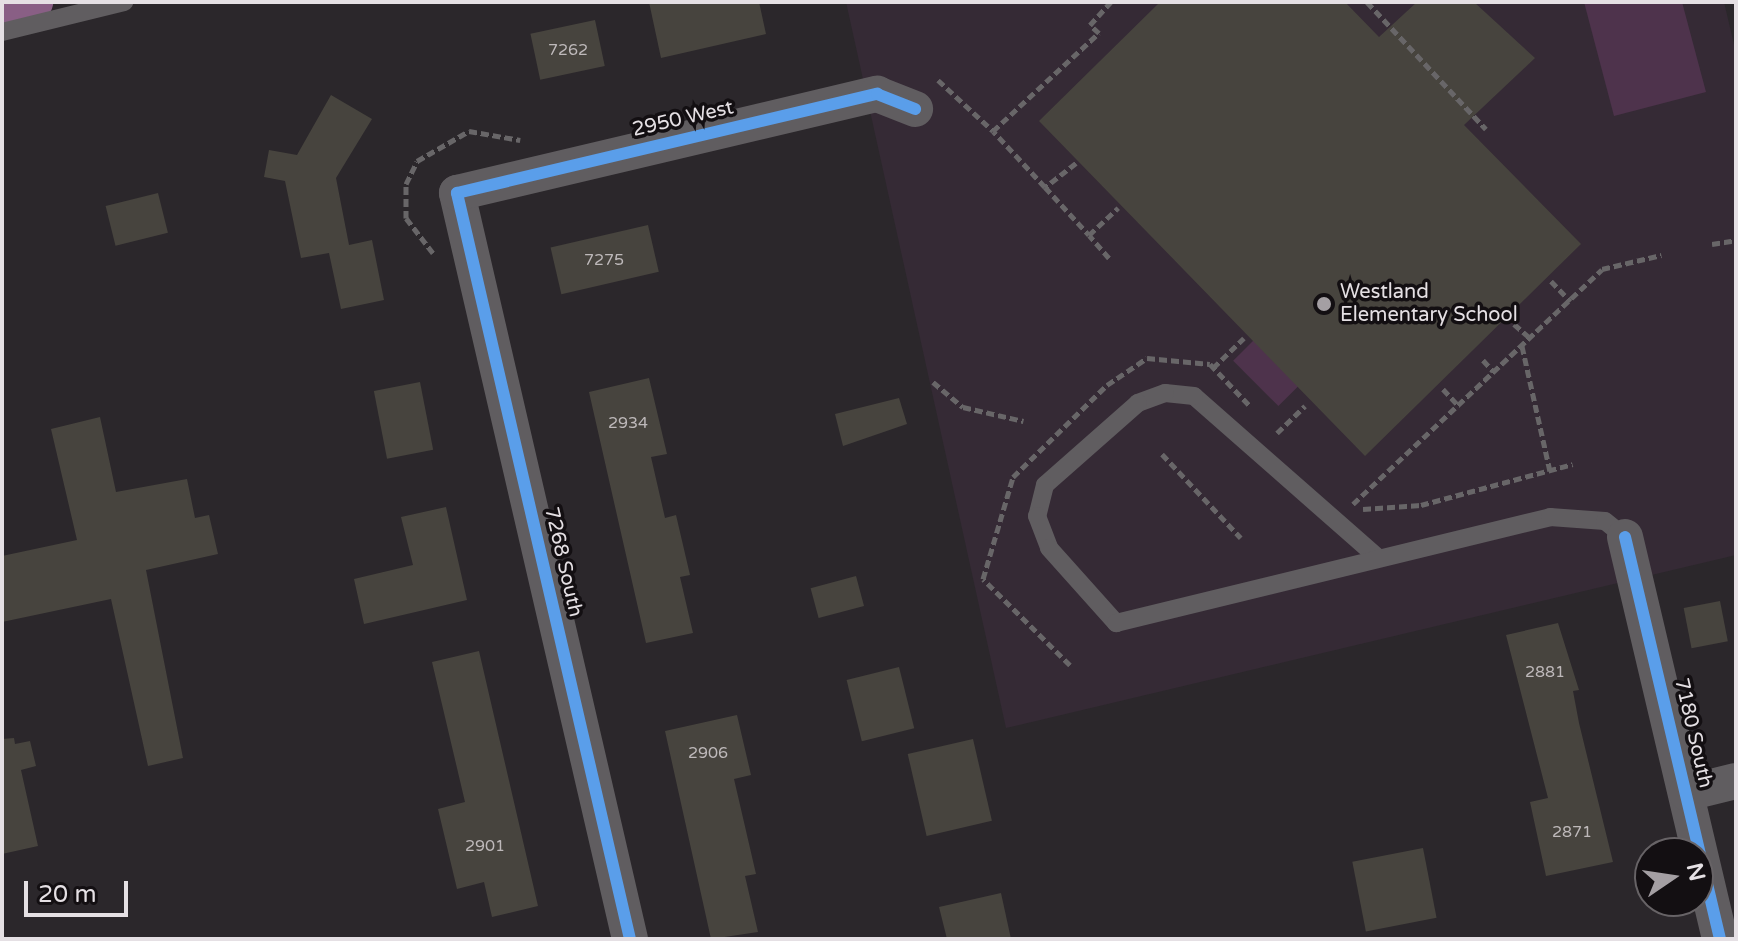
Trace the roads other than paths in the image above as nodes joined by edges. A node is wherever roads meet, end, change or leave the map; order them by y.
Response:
1 (124, 2) edge
2 (2, 32) edge
3 (915, 109) dead end
4 (457, 193) joint
5 (1625, 537) joint
6 (1376, 556) junction
7 (1736, 781) edge
8 (1687, 793) junction
9 (630, 939) edge
10 (1720, 939) edge

1 - 2 lane
3 - 4 street, 2950 West
4 - 9 street, 7268 South
5 - 6 lane
5 - 8 street, 7180 South
6 - 6 lane
7 - 8 street
8 - 10 street, 7180 South

